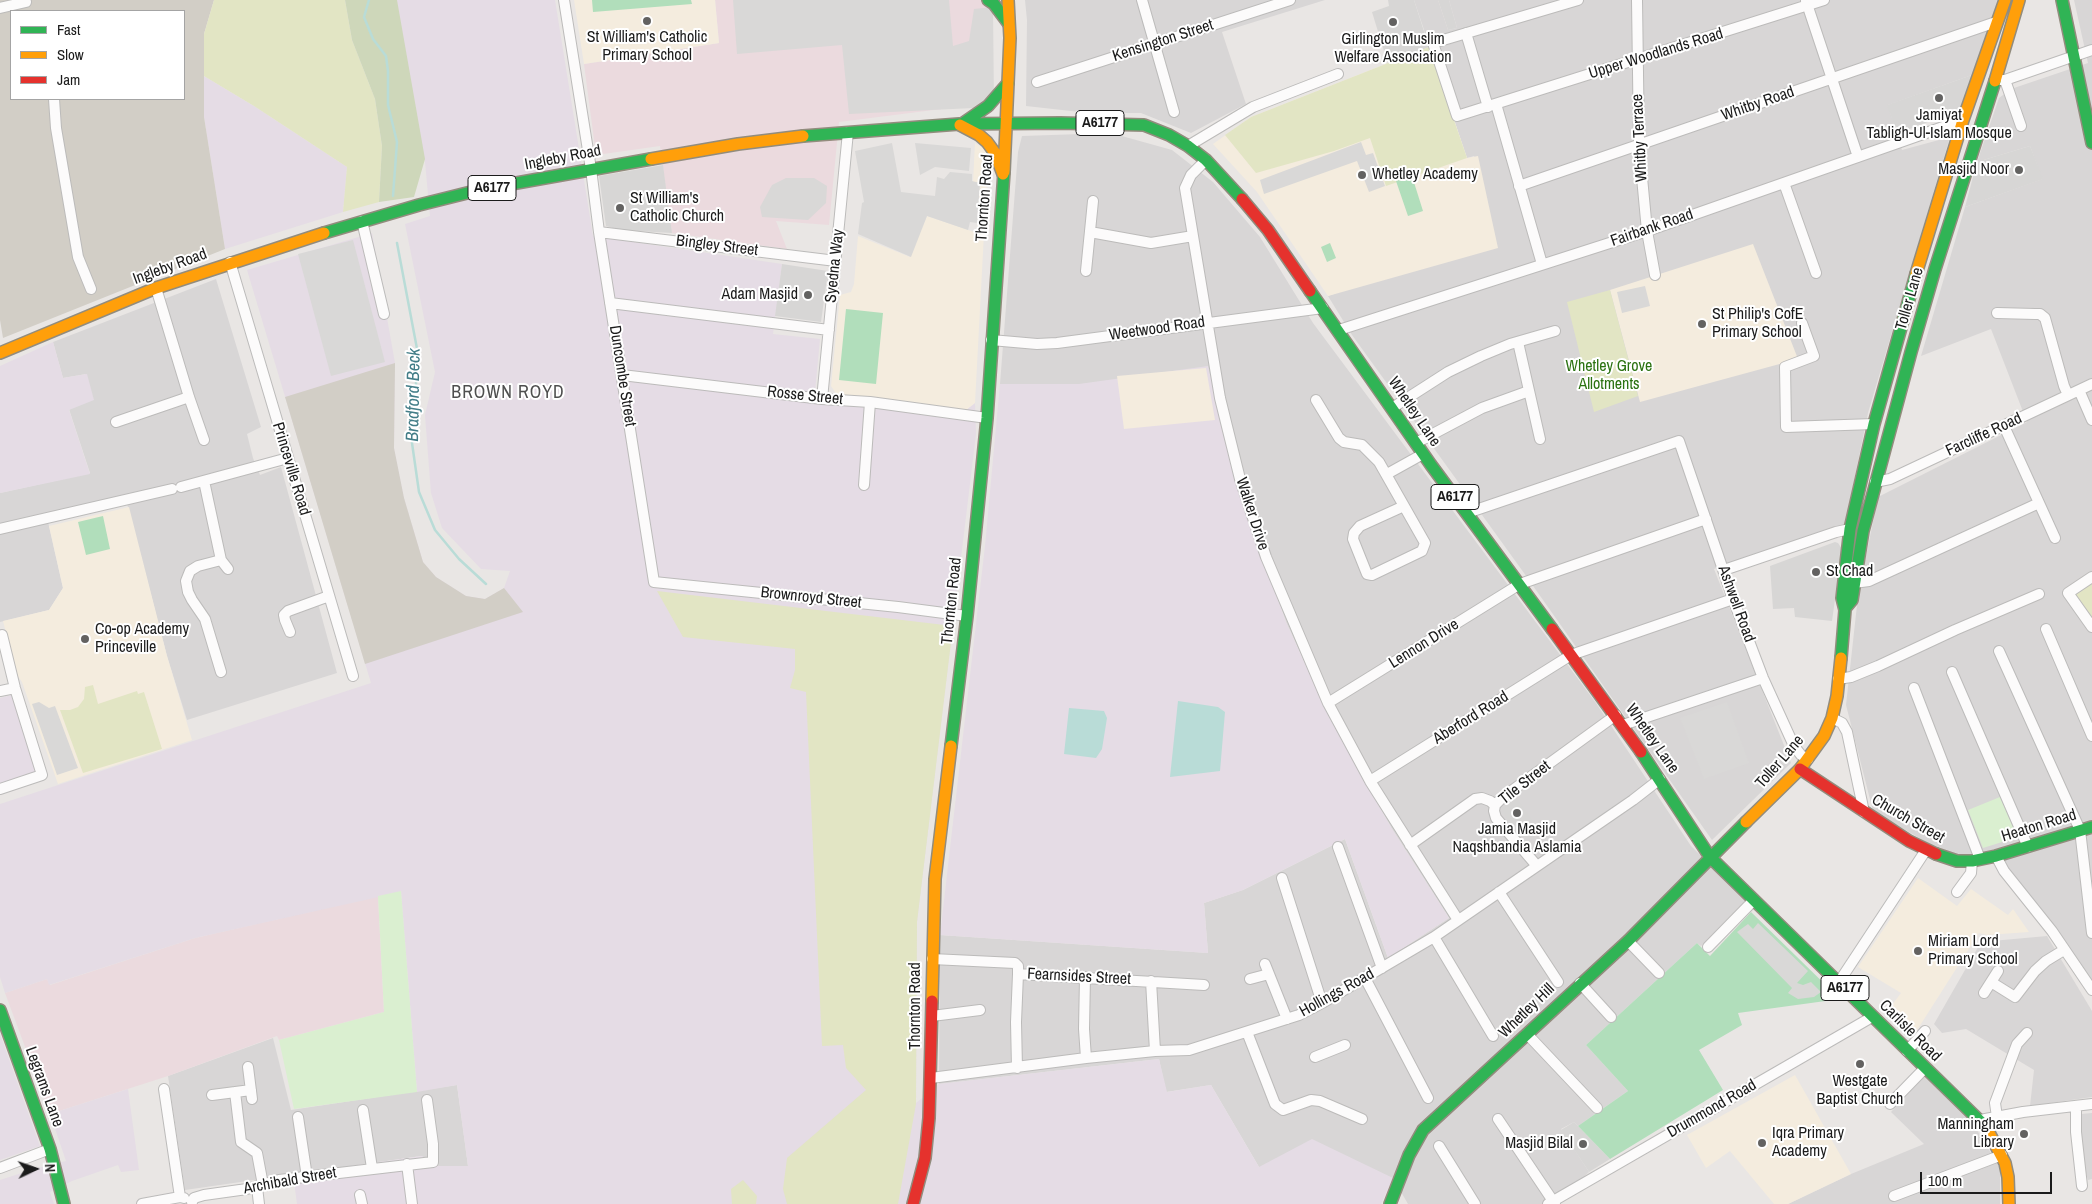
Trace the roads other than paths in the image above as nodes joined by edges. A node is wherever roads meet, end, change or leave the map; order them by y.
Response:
1 (564, 0) edge
2 (988, 0) edge
3 (1008, 0) edge
4 (1142, 0) edge
5 (1290, 0) edge
6 (1578, 0) edge
7 (1637, 0) edge
8 (1824, 0) edge
9 (2005, 0) edge
10 (2019, 0) edge
11 (2062, 0) edge
12 (1806, 3) edge
13 (27, 4) edge
14 (0, 8) edge
15 (1996, 22) junction
16 (1009, 24) junction
17 (2011, 27) junction
18 (1466, 34) junction
19 (1154, 45) junction
20 (2092, 50) edge
21 (2073, 56) junction
22 (1638, 60) junction
23 (1338, 74) dead end
24 (1833, 78) junction
25 (2000, 80) junction
26 (1008, 82) junction
27 (1037, 82) dead end
28 (54, 100) edge
29 (1492, 105) junction
30 (1174, 112) dead end
31 (1963, 120) junction
32 (1982, 123) junction
33 (960, 124) junction
34 (1007, 124) junction
35 (2021, 126) dead end
36 (848, 132) junction
37 (2092, 143) edge
38 (1639, 145) junction
39 (1188, 146) junction
40 (1858, 156) junction
41 (1206, 160) junction
42 (591, 169) junction
43 (1003, 174) junction
44 (1784, 183) junction
45 (1519, 186) junction
46 (1093, 201) dead end
47 (1937, 204) junction
48 (1954, 208) junction
49 (362, 221) junction
50 (1647, 230) junction
51 (598, 232) junction
52 (1090, 232) junction
53 (1193, 236) junction
54 (836, 261) junction
55 (230, 262) junction
56 (1542, 264) junction
57 (1919, 264) junction
58 (1935, 269) junction
59 (1086, 271) dead end
60 (1816, 273) dead end
61 (1655, 274) dead end
62 (156, 288) junction
63 (91, 289) dead end
64 (610, 303) junction
65 (1323, 308) junction
66 (1996, 313) dead end
67 (384, 314) dead end
68 (1207, 322) junction
69 (1802, 324) dead end
70 (829, 330) junction
71 (1339, 330) junction
72 (1556, 331) dead end
73 (992, 340) junction
74 (1518, 342) junction
75 (0, 353) edge
76 (622, 375) junction
77 (2092, 384) edge
78 (2080, 390) junction
79 (1529, 391) junction
80 (2068, 395) junction
81 (189, 397) junction
82 (822, 399) junction
83 (1316, 400) dead end
84 (870, 402) junction
85 (1392, 408) junction
86 (987, 418) junction
87 (2092, 420) edge
88 (116, 422) dead end
89 (1874, 424) junction
90 (2004, 426) junction
91 (1540, 439) dead end
92 (204, 440) dead end
93 (1416, 443) junction
94 (1423, 454) junction
95 (288, 458) junction
96 (1387, 474) junction
97 (204, 481) junction
98 (1875, 482) junction
99 (1860, 484) junction
100 (864, 485) dead end
101 (2038, 503) junction
102 (1404, 506) junction
103 (1466, 513) junction
104 (1706, 519) junction
105 (0, 529) edge
106 (1850, 529) junction
107 (1863, 531) junction
108 (2055, 538) dead end
109 (221, 560) junction
110 (228, 568) dead end
111 (1724, 570) junction
112 (2092, 577) edge
113 (654, 582) joint
114 (1848, 583) junction
115 (1520, 584) junction
116 (2039, 594) dead end
117 (329, 596) junction
118 (1733, 599) junction
119 (967, 616) junction
120 (2092, 627) edge
121 (2046, 630) dead end
122 (290, 632) dead end
123 (2, 635) dead end
124 (1999, 650) dead end
125 (1571, 655) junction
126 (221, 672) dead end
127 (1952, 672) dead end
128 (353, 676) dead end
129 (1763, 678) junction
130 (1838, 679) junction
131 (14, 688) junction
132 (1914, 688) dead end
133 (0, 691) edge
134 (1328, 703) junction
135 (1616, 715) junction
136 (1832, 718) junction
137 (1623, 725) junction
138 (2092, 736) edge
139 (1808, 759) junction
140 (1800, 770) junction
141 (1660, 779) junction
142 (1370, 781) junction
143 (0, 789) edge
144 (1495, 805) junction
145 (1864, 812) junction
146 (2092, 827) edge
147 (2080, 830) junction
148 (1410, 845) junction
149 (1338, 847) dead end
150 (2028, 847) junction
151 (1926, 850) junction
152 (1996, 856) junction
153 (1710, 857) junction
154 (1976, 860) junction
155 (1537, 866) junction
156 (1282, 878) dead end
157 (1499, 892) junction
158 (1957, 892) dead end
159 (1754, 900) junction
160 (1458, 920) junction
161 (2092, 933) edge
162 (1434, 937) junction
163 (1628, 941) junction
164 (1708, 947) dead end
165 (2064, 950) junction
166 (932, 959) junction
167 (1382, 968) junction
168 (1998, 971) dead end
169 (1659, 973) dead end
170 (1018, 974) junction
171 (1085, 977) junction
172 (1250, 978) dead end
173 (1365, 978) junction
174 (1151, 981) junction
175 (1558, 982) dead end
176 (1839, 982) junction
177 (1991, 982) junction
178 (1580, 983) junction
179 (1204, 985) dead end
180 (2092, 990) edge
181 (1984, 993) dead end
182 (1322, 1004) junction
183 (0, 1010) edge
184 (980, 1010) dead end
185 (932, 1016) junction
186 (1611, 1017) dead end
187 (1872, 1017) junction
188 (1287, 1019) junction
189 (1926, 1031) dead end
190 (1247, 1032) junction
191 (2027, 1033) dead end
192 (1527, 1034) junction
193 (1493, 1036) dead end
194 (1346, 1045) dead end
195 (1155, 1051) junction
196 (1908, 1051) junction
197 (1315, 1057) dead end
198 (1086, 1058) junction
199 (248, 1066) dead end
200 (1017, 1068) junction
201 (1925, 1068) junction
202 (931, 1078) junction
203 (164, 1088) dead end
204 (235, 1092) junction
205 (212, 1095) dead end
206 (1428, 1098) dead end
207 (426, 1100) dead end
208 (1890, 1104) dead end
209 (2092, 1104) edge
210 (2076, 1107) junction
211 (1598, 1108) dead end
212 (364, 1110) dead end
213 (298, 1117) dead end
214 (1998, 1117) junction
215 (1362, 1119) dead end
216 (1498, 1119) dead end
217 (1980, 1120) junction
218 (1438, 1146) dead end
219 (50, 1149) junction
220 (2002, 1155) junction
221 (407, 1164) junction
222 (0, 1168) edge
223 (372, 1168) junction
224 (307, 1177) junction
225 (260, 1186) junction
226 (2082, 1186) dead end
227 (1894, 1196) dead end
228 (180, 1197) junction
229 (1395, 1201) edge
230 (191, 1203) edge
231 (1552, 1203) edge
232 (64, 1204) edge
233 (142, 1204) edge
234 (259, 1204) edge
235 (412, 1204) edge
236 (913, 1204) edge
237 (1475, 1204) edge
238 (2009, 1204) edge

1 - 42 street, Duncombe Street
2 - 16 main road
3 - 16 main road, Thornton Road
4 - 19 street
5 - 19 street, Kensington Street
6 - 18 street
7 - 22 street, Whitby Terrace
8 - 12 street, Upper Woodlands Road
9 - 15 main road, Toller Lane
10 - 17 main road, Toller Lane
11 - 21 main road
12 - 22 street, Upper Woodlands Road
12 - 24 street
13 - 14 street
15 - 17 main road
15 - 24 street, Whitby Road
15 - 31 main road, Toller Lane
16 - 26 main road, Thornton Road
17 - 25 main road, Toller Lane
18 - 29 street
18 - 29 street, Upper Woodlands Road
19 - 27 street, Kensington Street
19 - 30 street
20 - 21 street
21 - 25 street
21 - 37 main road
22 - 29 street, Upper Woodlands Road
22 - 38 street, Whitby Terrace
23 - 39 street
24 - 38 street, Whitby Road
24 - 40 street
25 - 32 main road, Toller Lane
25 - 35 street
26 - 33 main road
26 - 34 main road, Thornton Road
28 - 63 street
29 - 45 street
31 - 32 main road
31 - 40 street, Fairbank Road
31 - 47 main road, Toller Lane
32 - 48 main road, Toller Lane
33 - 34 main road, Ingleby Road / A6177
33 - 36 main road, Ingleby Road / A6177
33 - 43 main road
34 - 39 main road, Whetley Lane / A6177
34 - 43 main road, Thornton Road
36 - 42 main road, Ingleby Road / A6177
36 - 54 street, Syedna Way
38 - 45 street, Whitby Road
38 - 50 street, Whitby Terrace
39 - 41 main road, Whetley Lane / A6177
40 - 44 street, Fairbank Road
41 - 53 street, Walker Drive
41 - 65 main road, Whetley Lane / A6177
42 - 49 main road, Ingleby Road / A6177
42 - 51 street, Duncombe Street
43 - 73 main road, Thornton Road
44 - 50 street, Fairbank Road
44 - 60 street
45 - 56 street
46 - 52 street
47 - 48 main road
47 - 57 main road, Toller Lane
48 - 58 main road, Toller Lane
49 - 55 main road, Ingleby Road / A6177
49 - 67 street
50 - 56 street, Fairbank Road
50 - 61 street, Whitby Terrace
51 - 54 street, Bingley Street
51 - 64 street, Duncombe Street
52 - 53 street
52 - 59 street
53 - 68 street, Walker Drive
54 - 70 street, Syedna Way
55 - 62 main road, Ingleby Road / A6177
55 - 95 street, Princeville Road
56 - 71 street, Fairbank Road
57 - 58 main road
57 - 89 main road, Toller Lane
58 - 98 main road, Toller Lane
62 - 75 main road, Ingleby Road / A6177
62 - 81 street
64 - 70 street
64 - 76 street, Duncombe Street
65 - 68 street, Weetwood Road
65 - 71 main road, Whetley Lane / A6177
66 - 80 street
68 - 73 street, Weetwood Road
68 - 134 street, Walker Drive
69 - 89 street
70 - 82 street, Syedna Way
71 - 85 main road, Whetley Lane / A6177
72 - 74 street
73 - 86 main road, Thornton Road
74 - 79 street
74 - 85 street
76 - 82 street, Rosse Street
76 - 113 street, Duncombe Street
77 - 78 street, Farcliffe Road
78 - 80 street, Farcliffe Road
78 - 87 street
79 - 91 street
79 - 93 street
80 - 90 street, Farcliffe Road
81 - 88 street
81 - 92 street
82 - 84 street, Rosse Street
83 - 96 street
84 - 86 street, Rosse Street
84 - 100 street
85 - 93 main road, Whetley Lane / A6177
86 - 119 main road, Thornton Road
89 - 99 main road, Toller Lane
90 - 98 street, Farcliffe Road
90 - 101 street
93 - 94 main road, Whetley Lane / A6177
94 - 96 street
94 - 103 main road, Whetley Lane / A6177
95 - 97 street
95 - 117 street, Princeville Road
96 - 102 street
97 - 105 street
97 - 109 street
98 - 99 main road
98 - 107 main road, Toller Lane
99 - 106 main road, Toller Lane
101 - 108 street
101 - 114 street
102 - 102 street
103 - 104 street, Ashwell Road
103 - 115 main road, Whetley Lane / A6177
104 - 111 street, Ashwell Road
104 - 115 street, Lennon Drive
106 - 107 main road
106 - 111 street
106 - 114 main road, Toller Lane
107 - 114 main road, Toller Lane
109 - 110 street
109 - 126 street
111 - 118 street, Ashwell Road
112 - 120 street
113 - 119 street, Brownroyd Street
114 - 130 main road, Toller Lane
115 - 125 main road, Whetley Lane / A6177
115 - 134 street, Lennon Drive
116 - 130 street
117 - 122 street
117 - 128 street, Princeville Road
118 - 125 street, Aberford Road
118 - 129 street, Ashwell Road
119 - 166 main road, Thornton Road
121 - 138 street
123 - 131 street
124 - 147 street
125 - 135 main road, Whetley Lane / A6177
125 - 142 street, Aberford Road
127 - 150 street
129 - 137 street
129 - 139 street, Ashwell Road
130 - 136 main road, Toller Lane
131 - 133 street
131 - 143 street
132 - 154 street
134 - 142 street, Walker Drive
135 - 137 main road, Whetley Lane / A6177
135 - 144 street, Tile Street
136 - 139 main road, Toller Lane
136 - 145 street
137 - 141 main road, Whetley Lane / A6177
139 - 140 main road, Toller Lane
140 - 145 main road, Church Street
140 - 153 main road, Toller Lane
141 - 153 main road, Whetley Lane / A6177
141 - 155 street, Hollings Road
142 - 148 street, Walker Drive
144 - 148 street
144 - 155 street, Tile Street
145 - 151 main road, Church Street
146 - 147 main road, Heaton Road
147 - 150 main road, Heaton Road
147 - 161 street
148 - 160 street, Walker Drive
149 - 167 street
150 - 152 main road, Heaton Road
151 - 154 main road, Church Street
151 - 176 street
152 - 154 main road, Church Street
152 - 165 street
153 - 159 main road, Carlisle Road / A6177
153 - 163 main road, Whetley Hill
154 - 158 street
155 - 157 street, Hollings Road
156 - 182 street
157 - 160 street, Hollings Road
157 - 175 street
159 - 164 street
159 - 176 main road, Carlisle Road / A6177
160 - 162 street, Hollings Road
162 - 167 street, Hollings Road
162 - 193 street
163 - 169 street
163 - 178 main road, Whetley Hill
165 - 177 street
165 - 180 street
166 - 170 street, Fearnsides Street
166 - 185 main road, Thornton Road
167 - 173 street, Hollings Road
168 - 177 street
170 - 171 street, Fearnsides Street
170 - 200 street
171 - 174 street, Fearnsides Street
171 - 198 street
172 - 188 street
173 - 182 street, Hollings Road
173 - 206 street
174 - 179 street, Fearnsides Street
174 - 195 street
176 - 187 main road, Carlisle Road / A6177
177 - 181 street
178 - 186 street
178 - 192 main road, Whetley Hill
182 - 188 street, Hollings Road
183 - 219 main road, Legrams Lane
184 - 185 street
185 - 202 main road, Thornton Road
187 - 196 main road, Carlisle Road / A6177
187 - 231 street, Drummond Road
188 - 190 street, Hollings Road
189 - 196 street
190 - 195 street, Hollings Road
190 - 215 street
191 - 214 street
192 - 211 street
192 - 229 main road, Whetley Hill
194 - 197 street
195 - 198 street, Hollings Road
196 - 201 main road, Carlisle Road / A6177
198 - 200 street, Hollings Road
199 - 204 street
200 - 202 street, Hollings Road
201 - 208 street
201 - 217 main road, Carlisle Road / A6177
202 - 236 main road, Thornton Road
203 - 228 street
204 - 205 street
204 - 225 street
207 - 221 street, Archibald Street
209 - 210 street
210 - 214 street
210 - 226 street
212 - 223 street
213 - 224 street
214 - 217 street
216 - 231 street
217 - 220 main road, Carlisle Road / A6177
218 - 237 street
219 - 222 street
219 - 232 main road, Legrams Lane
220 - 227 street
220 - 238 main road, Carlisle Road / A6177
221 - 223 street, Archibald Street
221 - 235 street
223 - 224 street, Archibald Street
224 - 225 street, Archibald Street
225 - 230 street, Archibald Street
225 - 234 street
228 - 230 street, Archibald Street
228 - 233 street

